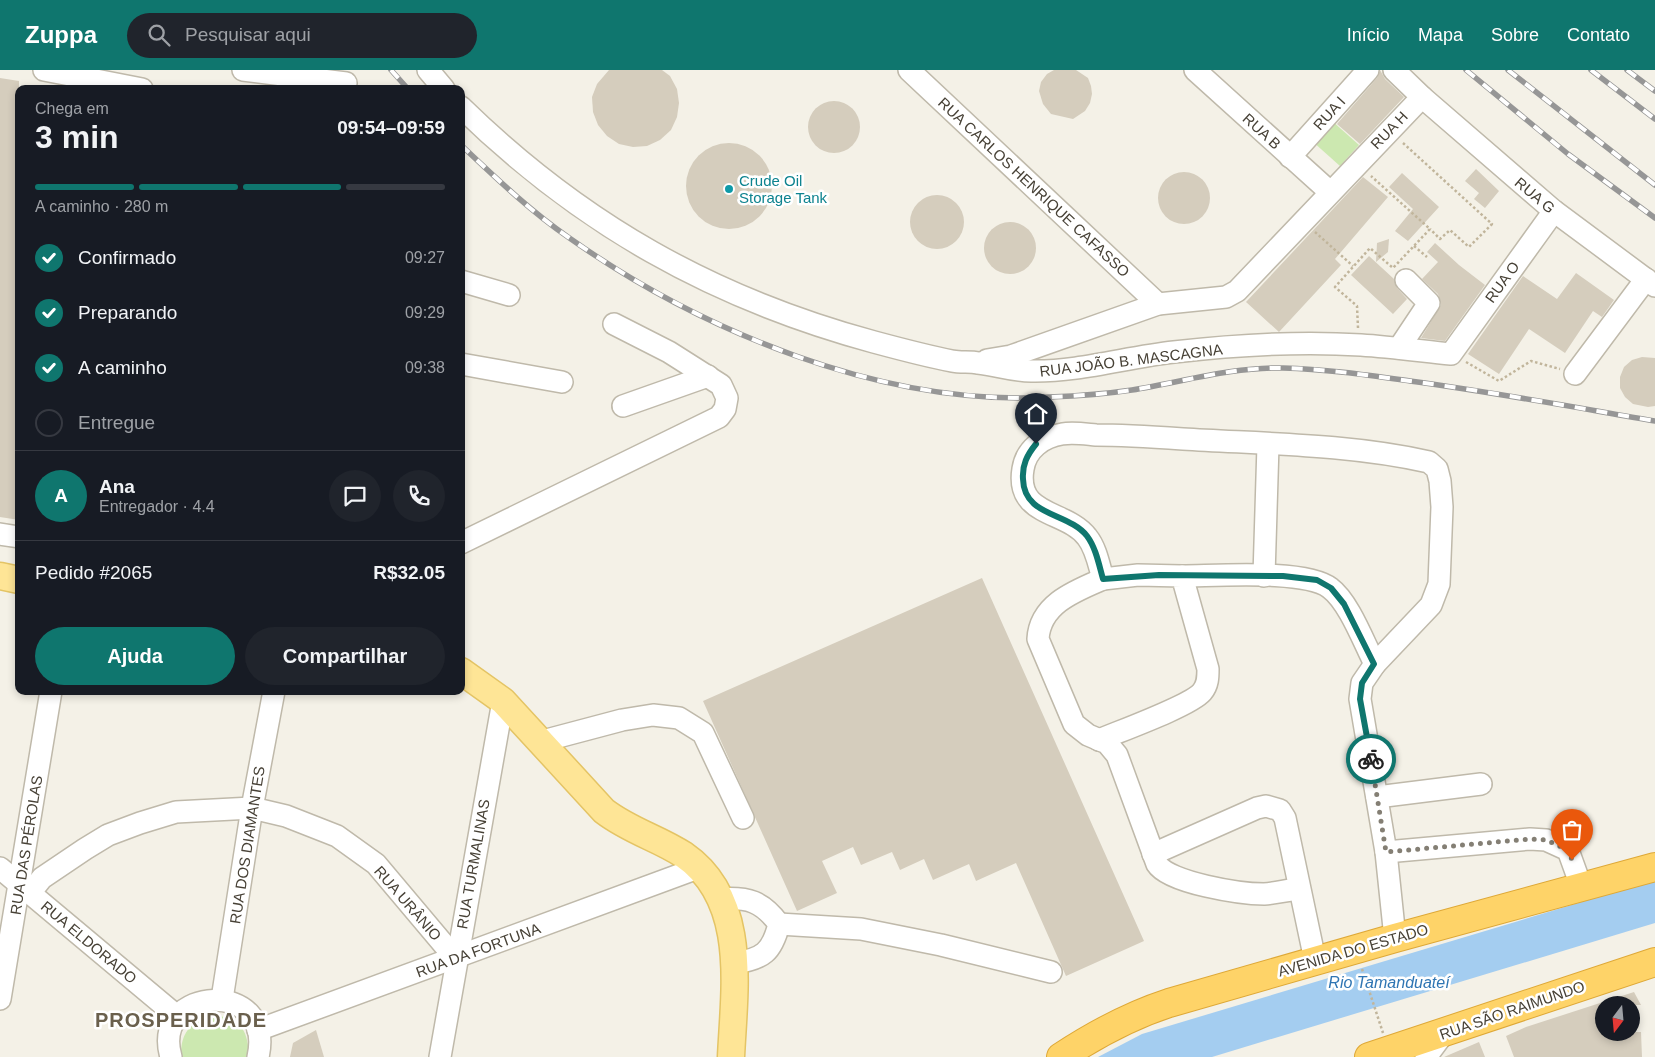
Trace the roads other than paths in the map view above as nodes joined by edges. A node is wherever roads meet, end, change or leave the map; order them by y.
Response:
1 (44, 70) edge
2 (243, 70) edge
3 (428, 70) edge
4 (910, 70) edge
5 (1195, 70) edge
6 (1368, 70) edge
7 (1394, 70) edge
8 (346, 84) dead end
9 (121, 85) edge
10 (441, 85) edge
11 (1422, 97) junction
12 (465, 110) edge
13 (1290, 157) junction
14 (1330, 192) junction
15 (1554, 211) junction
16 (1406, 280) dead end
17 (465, 282) edge
18 (1650, 283) edge
19 (509, 295) dead end
20 (1158, 304) junction
21 (614, 324) dead end
22 (1399, 348) junction
23 (1451, 354) joint
24 (977, 362) junction
25 (465, 365) edge
26 (1575, 374) road end
27 (708, 376) junction
28 (562, 382) dead end
29 (623, 406) dead end
30 (1268, 445) junction
31 (0, 534) edge
32 (15, 536) edge
33 (465, 541) edge
34 (0, 576) edge
35 (1182, 576) junction
36 (1264, 576) junction
37 (15, 579) edge
38 (1103, 579) junction
39 (1374, 664) junction
40 (465, 674) edge
41 (50, 695) edge
42 (273, 695) edge
43 (503, 701) junction
44 (1099, 740) junction
45 (539, 742) junction
46 (1481, 784) dead end
47 (1377, 797) junction
48 (252, 808) junction
49 (743, 818) dead end
50 (1386, 852) junction
51 (1153, 854) junction
52 (1655, 867) edge
53 (0, 868) edge
54 (698, 868) junction
55 (1581, 886) junction
56 (25, 888) junction
57 (1299, 889) junction
58 (720, 899) junction
59 (780, 924) junction
60 (1395, 938) junction
61 (456, 959) junction
62 (1315, 960) junction
63 (1655, 962) edge
64 (735, 963) junction
65 (1051, 972) dead end
66 (0, 999) edge
67 (222, 999) junction
68 (178, 1017) junction
69 (258, 1030) junction
70 (1443, 1034) junction
71 (171, 1057) edge
72 (258, 1057) edge
73 (440, 1057) edge
74 (731, 1057) edge
75 (1061, 1057) edge
76 (1369, 1057) edge
77 (1426, 1057) edge

1 - 9 street
2 - 8 street
3 - 10 street
4 - 20 street, RUA CARLOS HENRIQUE CAFASSO
5 - 13 street, RUA B
6 - 13 street, RUA I
7 - 11 street
11 - 14 street, RUA H
11 - 15 street, RUA G
12 - 24 street, RUA JOÃO B. MASCAGNA
13 - 14 street, RUA B
14 - 20 street, RUA H
15 - 18 street, RUA G
15 - 23 street, RUA O
16 - 22 street
17 - 19 street
18 - 26 street
20 - 24 street, RUA H
21 - 27 street
22 - 23 street, RUA JOÃO B. MASCAGNA
22 - 24 street, RUA JOÃO B. MASCAGNA
25 - 28 street
27 - 29 street
27 - 33 street
30 - 36 street
30 - 38 street
30 - 39 street
31 - 32 street
34 - 37 main road
35 - 36 street
35 - 38 street
35 - 44 street
36 - 39 street
38 - 44 street
39 - 47 street
40 - 43 main road
41 - 56 street, RUA DAS PÉROLAS
42 - 48 street, RUA DOS DIAMANTES
43 - 45 main road
43 - 61 street, RUA TURMALINAS
44 - 51 street
45 - 49 street
45 - 54 main road
46 - 47 street
47 - 50 street
48 - 56 street, RUA URÂNIO
48 - 61 street, RUA URÂNIO
48 - 67 street, RUA DOS DIAMANTES
50 - 55 street
50 - 60 street
51 - 57 street
51 - 57 street
52 - 55 highway, AVENIDA DO ESTADO
53 - 56 street, RUA ELDORADO
54 - 58 main road
54 - 61 street, RUA DA FORTUNA
55 - 60 highway, AVENIDA DO ESTADO
56 - 66 street, RUA DAS PÉROLAS
56 - 68 street, RUA ELDORADO
57 - 62 street
58 - 59 street
58 - 64 main road
59 - 64 street
59 - 65 street
60 - 62 highway, AVENIDA DO ESTADO
61 - 69 street, RUA DA FORTUNA
61 - 73 street, RUA TURMALINAS
62 - 75 highway, AVENIDA DO ESTADO
63 - 70 highway, RUA SÃO RAIMUNDO
64 - 74 main road
67 - 68 street
67 - 69 street
68 - 71 street
69 - 72 street
70 - 76 highway, RUA SÃO RAIMUNDO
70 - 77 street

